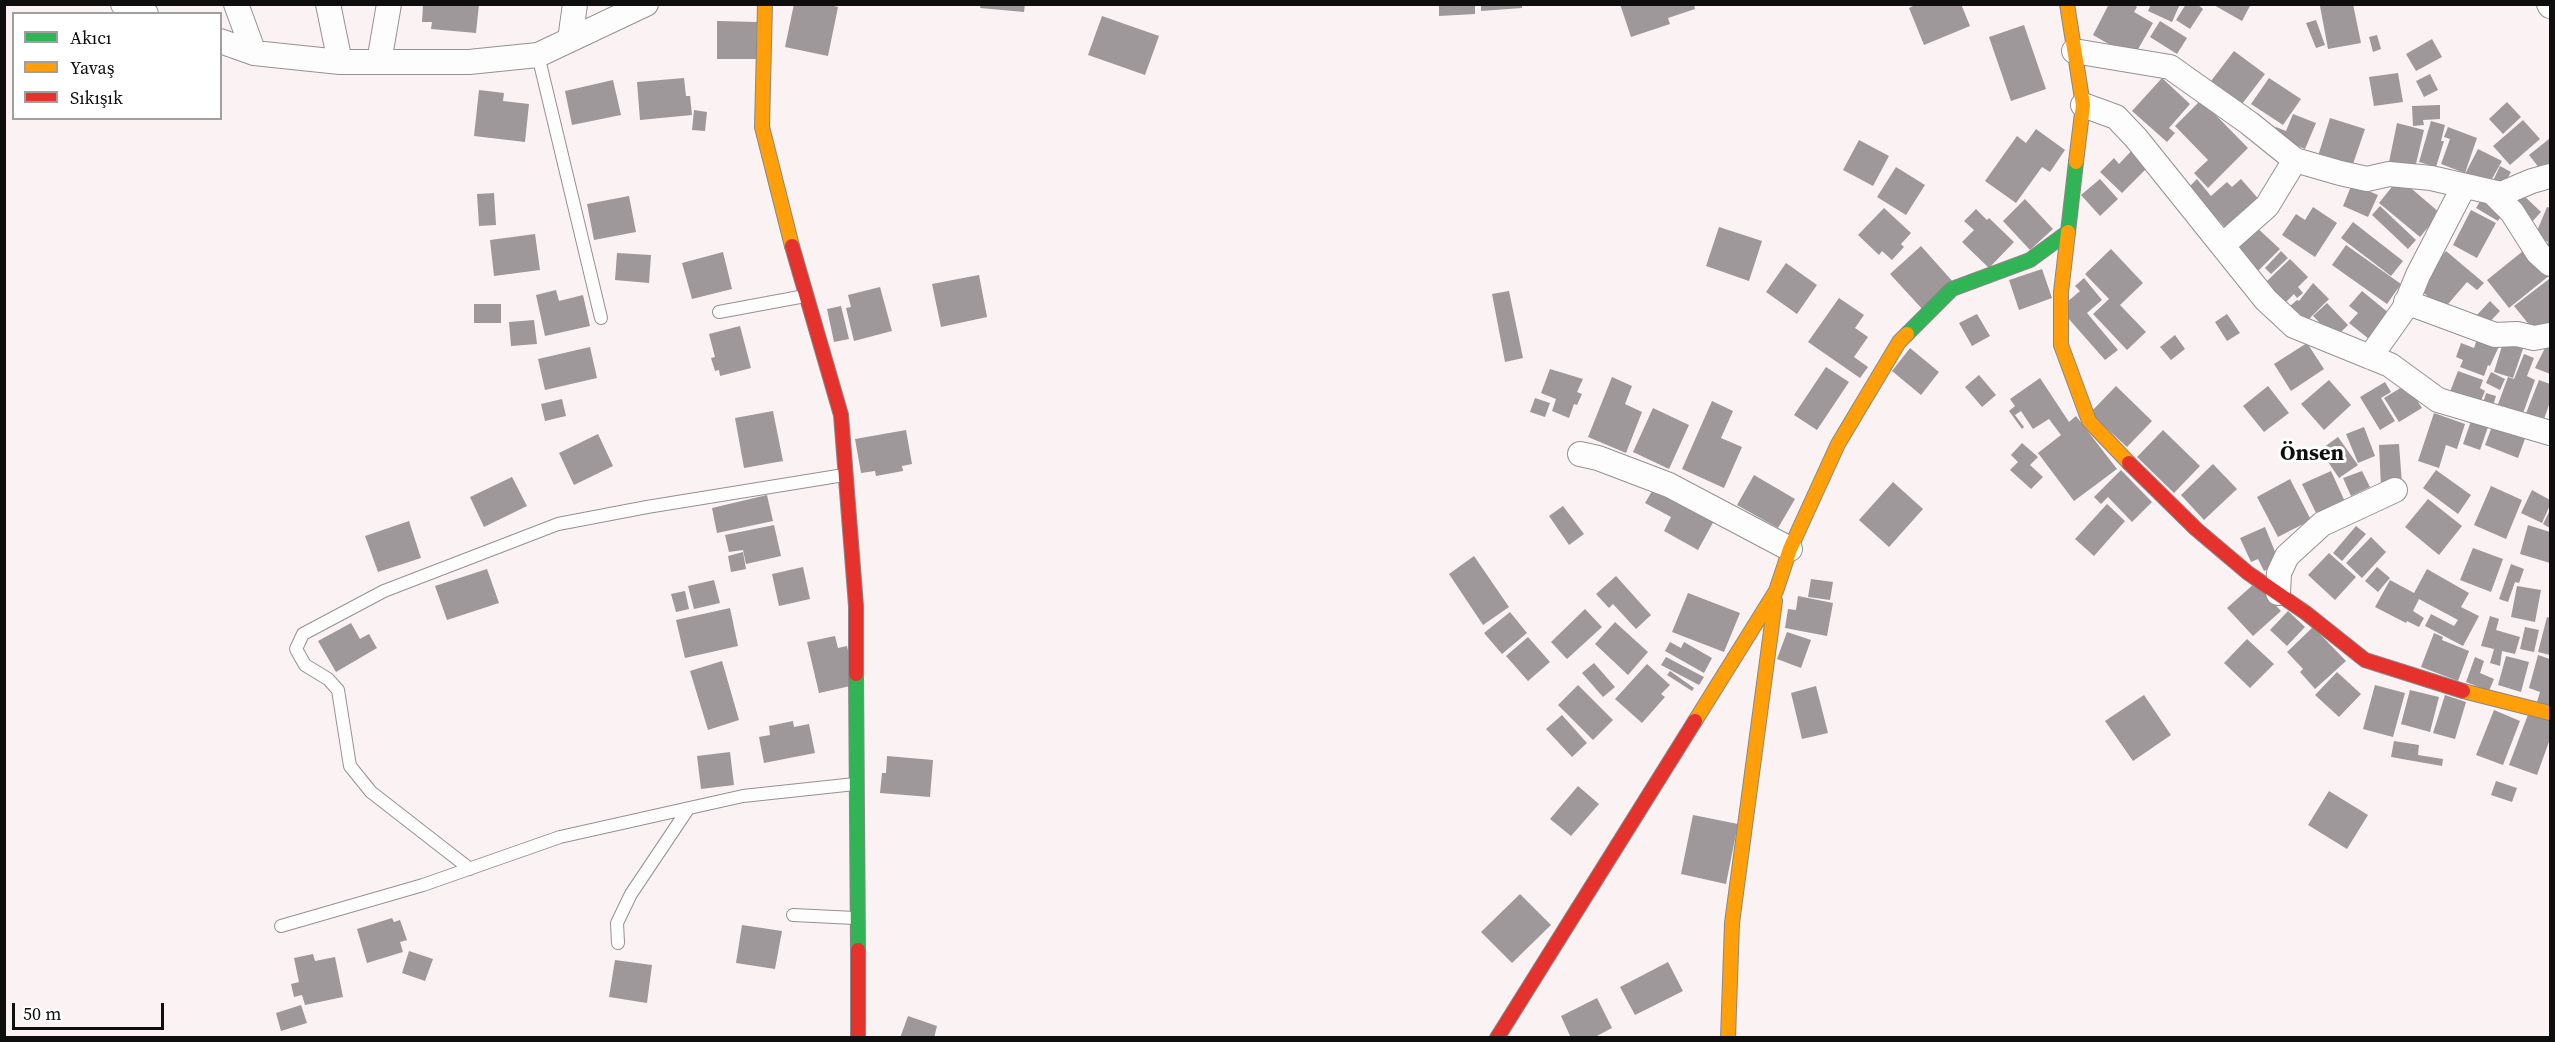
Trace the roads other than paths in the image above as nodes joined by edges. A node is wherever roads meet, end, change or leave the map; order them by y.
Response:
1 (123, 4) edge
2 (236, 4) edge
3 (328, 4) edge
4 (389, 4) edge
5 (575, 4) edge
6 (646, 4) edge
7 (765, 4) edge
8 (2067, 4) edge
9 (141, 12) edge
10 (570, 40) junction
11 (222, 42) edge
12 (2074, 51) junction
13 (254, 53) junction
14 (538, 56) junction
15 (340, 62) junction
16 (379, 62) junction
17 (2083, 105) junction
18 (2295, 159) junction
19 (2550, 176) edge
20 (2464, 186) junction
21 (2492, 192) junction
22 (2068, 232) junction
23 (2223, 245) junction
24 (2550, 264) edge
25 (807, 296) junction
26 (2406, 302) junction
27 (720, 312) dead end
28 (601, 318) dead end
29 (2550, 335) edge
30 (2370, 357) junction
31 (2550, 433) edge
32 (1580, 454) dead end
33 (846, 475) junction
34 (2395, 490) dead end
35 (1790, 549) junction
36 (1776, 591) junction
37 (2278, 593) junction
38 (2550, 713) edge
39 (856, 783) junction
40 (687, 809) junction
41 (470, 869) junction
42 (793, 915) dead end
43 (856, 918) junction
44 (281, 926) dead end
45 (618, 944) dead end
46 (858, 1038) edge
47 (1497, 1038) edge
48 (1728, 1038) edge

1 - 9 street
2 - 13 street
3 - 15 street
4 - 16 street
5 - 10 street
6 - 10 street
7 - 25 street
8 - 12 street
10 - 14 street
11 - 13 street
12 - 17 street
12 - 18 street
13 - 15 street
14 - 16 street
14 - 28 lane
15 - 16 street
17 - 22 street
17 - 23 street
18 - 20 street
18 - 23 street
19 - 21 street
20 - 21 street
20 - 26 street
21 - 24 street
22 - 35 street
22 - 37 street
23 - 30 street
25 - 27 lane
25 - 33 street
26 - 29 street
26 - 30 street
30 - 31 street
32 - 35 street
33 - 39 street
33 - 41 lane
34 - 37 street
35 - 36 street
36 - 47 street
36 - 48 street
37 - 38 street
39 - 40 lane
39 - 43 street
40 - 41 lane
40 - 45 lane
41 - 44 lane
42 - 43 lane
43 - 46 street

